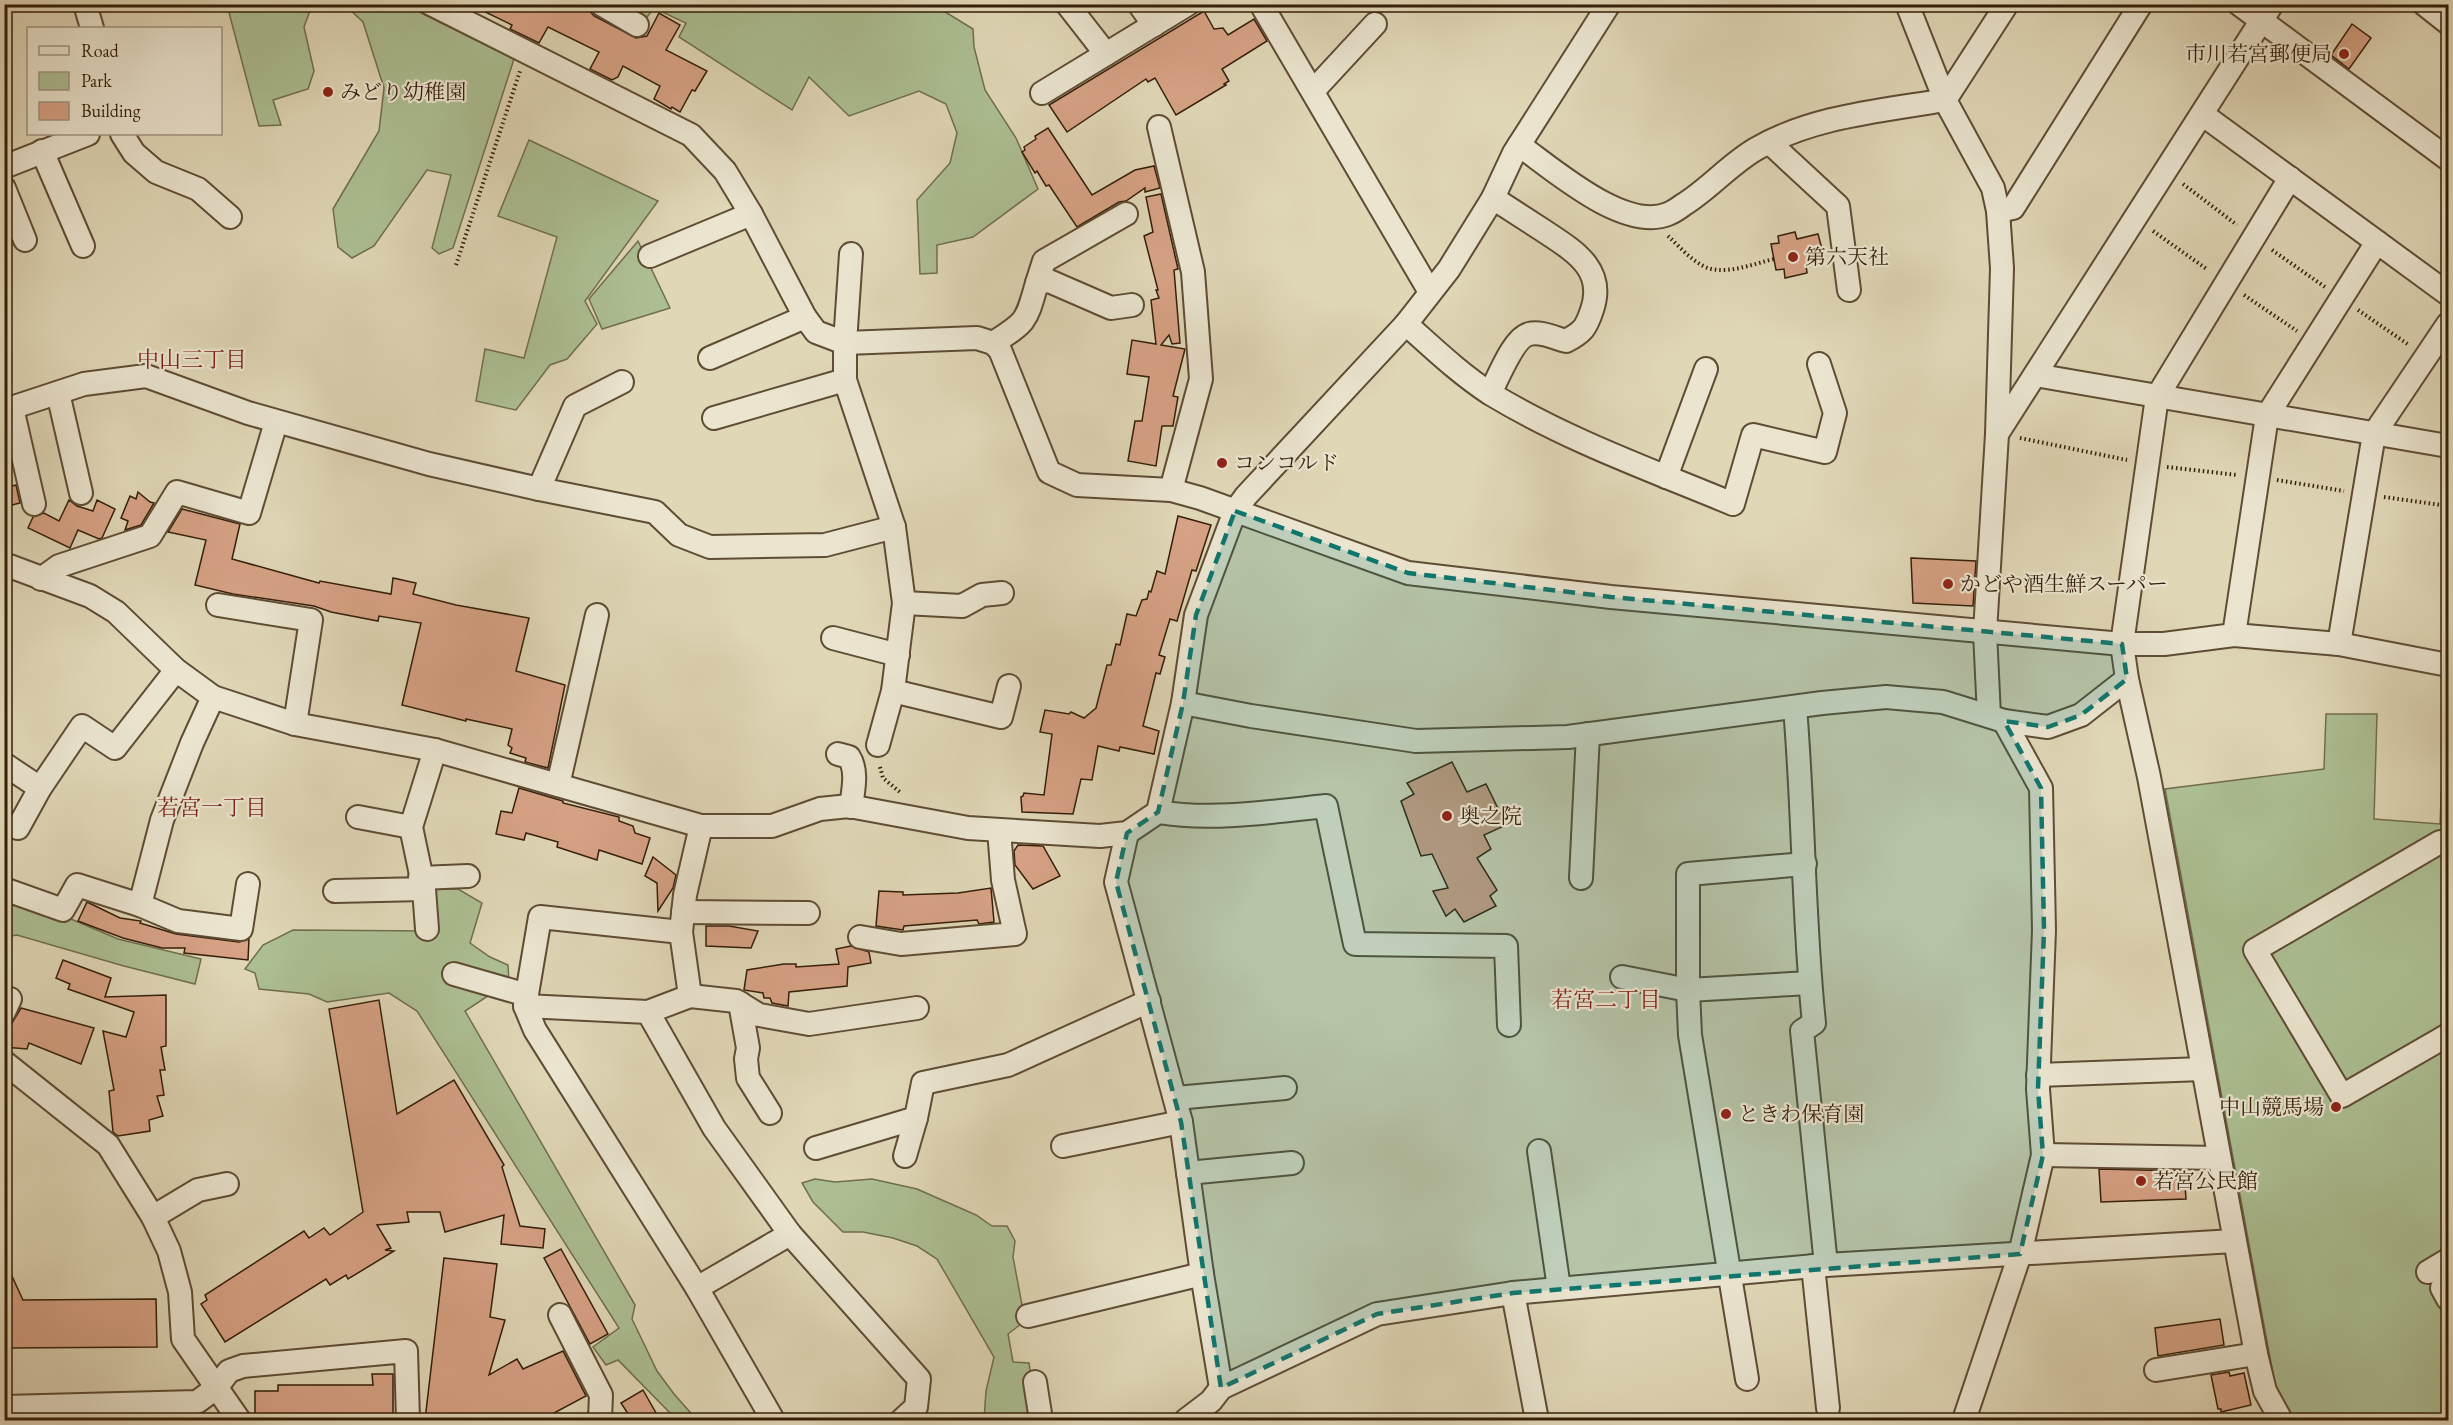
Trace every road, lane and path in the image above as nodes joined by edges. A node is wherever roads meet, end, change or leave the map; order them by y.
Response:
1 (85, 4) edge
2 (431, 4) edge
3 (601, 4) edge
4 (1067, 4) edge
5 (1139, 4) edge
6 (1188, 4) edge
7 (1261, 4) edge
8 (1609, 4) edge
9 (1907, 4) edge
10 (2007, 4) edge
11 (2141, 4) edge
12 (2239, 4) edge
13 (2424, 4) edge
14 (2267, 13) edge
15 (2448, 23) edge
16 (1376, 24) dead end
17 (637, 25) dead end
18 (1154, 25) junction
19 (92, 27) edge
20 (525, 53) junction
21 (1106, 54) junction
22 (1313, 92) junction
23 (1042, 93) dead end
24 (1945, 100) junction
25 (2202, 114) junction
26 (1159, 127) dead end
27 (85, 135) edge
28 (123, 135) edge
29 (1770, 143) junction
30 (1519, 145) junction
31 (42, 151) junction
32 (2448, 159) edge
33 (4, 167) edge
34 (2166, 171) junction
35 (2290, 178) junction
36 (4, 188) edge
37 (1493, 198) junction
38 (1998, 211) junction
39 (752, 214) junction
40 (1126, 214) dead end
41 (1648, 216) junction
42 (230, 218) dead end
43 (2254, 238) junction
44 (25, 240) dead end
45 (2377, 242) junction
46 (83, 246) dead end
47 (851, 254) dead end
48 (650, 256) dead end
49 (1774, 259) dead end
50 (456, 265) dead end
51 (1037, 283) junction
52 (1849, 290) dead end
53 (1430, 292) junction
54 (2448, 294) edge
55 (2341, 298) junction
56 (1132, 306) dead end
57 (805, 317) junction
58 (1406, 324) junction
59 (2448, 324) edge
60 (843, 343) junction
61 (993, 343) junction
62 (821, 353) dead end
63 (2426, 356) junction
64 (710, 358) dead end
65 (1819, 364) dead end
66 (1706, 369) dead end
67 (2035, 375) junction
68 (845, 380) junction
69 (622, 382) dead end
70 (58, 393) junction
71 (1490, 393) junction
72 (2157, 397) junction
73 (8, 410) edge
74 (2267, 416) junction
75 (714, 418) dead end
76 (276, 422) junction
77 (1997, 434) junction
78 (2374, 434) junction
79 (2448, 447) edge
80 (2147, 464) junction
81 (1666, 477) junction
82 (2258, 477) junction
83 (539, 489) junction
84 (1171, 490) junction
85 (81, 493) dead end
86 (2364, 494) junction
87 (34, 504) dead end
88 (2448, 506) edge
89 (1235, 511) junction
90 (894, 527) junction
91 (4, 564) edge
92 (41, 579) junction
93 (1002, 593) dead end
94 (904, 603) junction
95 (218, 605) dead end
96 (597, 615) dead end
97 (1985, 632) junction
98 (2234, 634) junction
99 (833, 638) dead end
100 (2122, 644) junction
101 (2338, 644) junction
102 (898, 655) junction
103 (2447, 658) edge
104 (176, 670) junction
105 (2127, 679) junction
106 (1009, 686) dead end
107 (893, 691) junction
108 (213, 697) junction
109 (1183, 703) junction
110 (1795, 708) junction
111 (1997, 718) junction
112 (295, 724) junction
113 (1588, 734) junction
114 (878, 746) dead end
115 (435, 750) junction
116 (838, 753) dead end
117 (4, 764) edge
118 (558, 785) junction
119 (40, 788) junction
120 (851, 807) junction
121 (1158, 812) junction
122 (358, 817) dead end
123 (701, 826) junction
124 (411, 827) junction
125 (18, 828) dead end
126 (999, 830) junction
127 (1126, 833) junction
128 (2448, 844) edge
129 (1805, 864) junction
130 (468, 876) dead end
131 (1581, 878) dead end
132 (248, 884) dead end
133 (422, 884) junction
134 (4, 889) edge
135 (335, 891) dead end
136 (140, 905) junction
137 (808, 913) dead end
138 (682, 922) junction
139 (427, 929) dead end
140 (860, 937) dead end
141 (454, 974) dead end
142 (1622, 978) dead end
143 (1810, 983) junction
144 (1688, 990) junction
145 (690, 996) junction
146 (526, 1001) junction
147 (1149, 1001) junction
148 (740, 1003) junction
149 (917, 1008) dead end
150 (648, 1012) junction
151 (1509, 1025) dead end
152 (2448, 1035) edge
153 (4, 1062) edge
154 (2203, 1069) junction
155 (2038, 1075) junction
156 (1285, 1088) dead end
157 (1176, 1098) junction
158 (770, 1113) dead end
159 (916, 1118) junction
160 (1181, 1122) junction
161 (1063, 1146) dead end
162 (816, 1148) dead end
163 (1539, 1151) dead end
164 (2043, 1155) junction
165 (905, 1156) dead end
166 (2219, 1158) junction
167 (1292, 1163) dead end
168 (1188, 1173) junction
169 (227, 1184) dead end
170 (153, 1217) junction
171 (790, 1234) junction
172 (2234, 1241) junction
173 (2020, 1254) junction
174 (2448, 1260) edge
175 (1820, 1266) junction
176 (1202, 1274) junction
177 (1730, 1274) junction
178 (2440, 1287) edge
179 (697, 1288) junction
180 (1559, 1288) junction
181 (1513, 1293) junction
182 (560, 1315) dead end
183 (1028, 1316) dead end
184 (2256, 1354) junction
185 (2156, 1370) dead end
186 (1747, 1379) dead end
187 (1035, 1382) dead end
188 (216, 1388) junction
189 (1221, 1388) junction
190 (4, 1407) edge
191 (1828, 1408) dead end
192 (239, 1420) edge
193 (408, 1420) edge
194 (597, 1420) edge
195 (773, 1420) edge
196 (902, 1420) edge
197 (1041, 1420) edge
198 (1186, 1420) edge
199 (1537, 1420) edge
200 (1964, 1420) edge
201 (2281, 1420) edge

1 - 19 street
2 - 20 street
3 - 17 street
4 - 21 street
5 - 18 street
6 - 18 street
7 - 22 street
8 - 30 street
9 - 24 street
10 - 24 street
11 - 38 street
12 - 14 street
13 - 15 street
14 - 25 street
14 - 32 street
16 - 22 street
18 - 21 street
20 - 39 street
20 - 50 path
21 - 23 street
22 - 53 street
24 - 29 street
24 - 38 street
25 - 34 street
25 - 35 street
26 - 84 street
27 - 31 street
28 - 42 street
29 - 41 street
29 - 52 street
30 - 37 street
30 - 41 street
31 - 33 street
31 - 46 street
34 - 43 path
34 - 67 street
35 - 43 street
35 - 45 street
36 - 44 street
37 - 53 street
37 - 71 street
38 - 77 street
39 - 48 street
39 - 57 street
40 - 51 street
41 - 49 path
43 - 55 path
43 - 72 street
45 - 54 street
45 - 55 street
47 - 60 street
51 - 56 street
51 - 61 street
53 - 58 street
55 - 63 path
55 - 74 street
57 - 60 street
57 - 64 street
58 - 71 street
58 - 89 street
59 - 63 street
60 - 61 street
60 - 62 street
60 - 68 street
61 - 84 street
63 - 78 street
65 - 81 street
66 - 81 street
67 - 72 street
67 - 77 street
68 - 75 street
68 - 90 street
69 - 83 street
70 - 73 street
70 - 76 street
70 - 85 street
71 - 81 street
72 - 74 street
72 - 80 street
73 - 87 street
74 - 78 street
74 - 82 street
76 - 83 street
76 - 92 street
77 - 80 path
77 - 97 street
78 - 79 street
78 - 86 street
80 - 82 path
80 - 100 street
82 - 86 path
82 - 98 street
83 - 90 street
84 - 89 street
86 - 88 path
86 - 101 street
89 - 97 street
89 - 109 street
90 - 94 street
91 - 92 street
92 - 104 street
93 - 94 street
94 - 102 street
95 - 112 street
96 - 118 street
97 - 100 street
97 - 111 street
98 - 100 street
98 - 101 street
99 - 102 street
100 - 105 street
101 - 103 street
102 - 107 street
104 - 108 street
104 - 119 street
105 - 111 street
105 - 154 street
106 - 107 street
107 - 114 street
108 - 112 street
108 - 136 street
109 - 113 street
109 - 121 street
110 - 111 street
110 - 113 street
110 - 129 street
111 - 155 street
112 - 115 street
113 - 131 street
115 - 118 street
115 - 124 street
116 - 120 street
117 - 119 street
118 - 123 street
119 - 125 street
120 - 123 street
120 - 126 street
121 - 127 street
121 - 151 street
122 - 124 street
123 - 138 street
124 - 133 street
126 - 127 street
126 - 140 street
127 - 147 street
128 - 152 street
129 - 143 street
129 - 144 street
130 - 133 street
132 - 136 street
133 - 135 street
133 - 139 street
134 - 136 street
137 - 138 street
138 - 145 street
138 - 146 street
141 - 146 street
142 - 144 street
143 - 144 street
143 - 175 street
144 - 177 street
145 - 148 street
145 - 150 street
146 - 150 street
146 - 179 street
147 - 157 street
147 - 159 street
148 - 149 street
148 - 158 street
150 - 171 street
153 - 170 street
154 - 155 street
154 - 166 street
155 - 164 street
156 - 157 street
157 - 160 street
159 - 162 street
159 - 165 street
160 - 161 street
160 - 168 street
163 - 180 street
164 - 166 street
164 - 173 street
166 - 172 street
167 - 168 street
168 - 176 street
169 - 170 street
170 - 188 street
171 - 179 street
171 - 196 street
172 - 173 street
172 - 184 street
173 - 175 street
173 - 200 street
174 - 178 street
175 - 177 street
175 - 191 street
176 - 183 street
176 - 189 street
177 - 180 street
177 - 186 street
179 - 195 street
180 - 181 street
181 - 189 street
181 - 199 street
182 - 194 street
184 - 185 street
184 - 201 street
187 - 197 street
188 - 190 street
188 - 192 street
188 - 193 street
189 - 198 street

